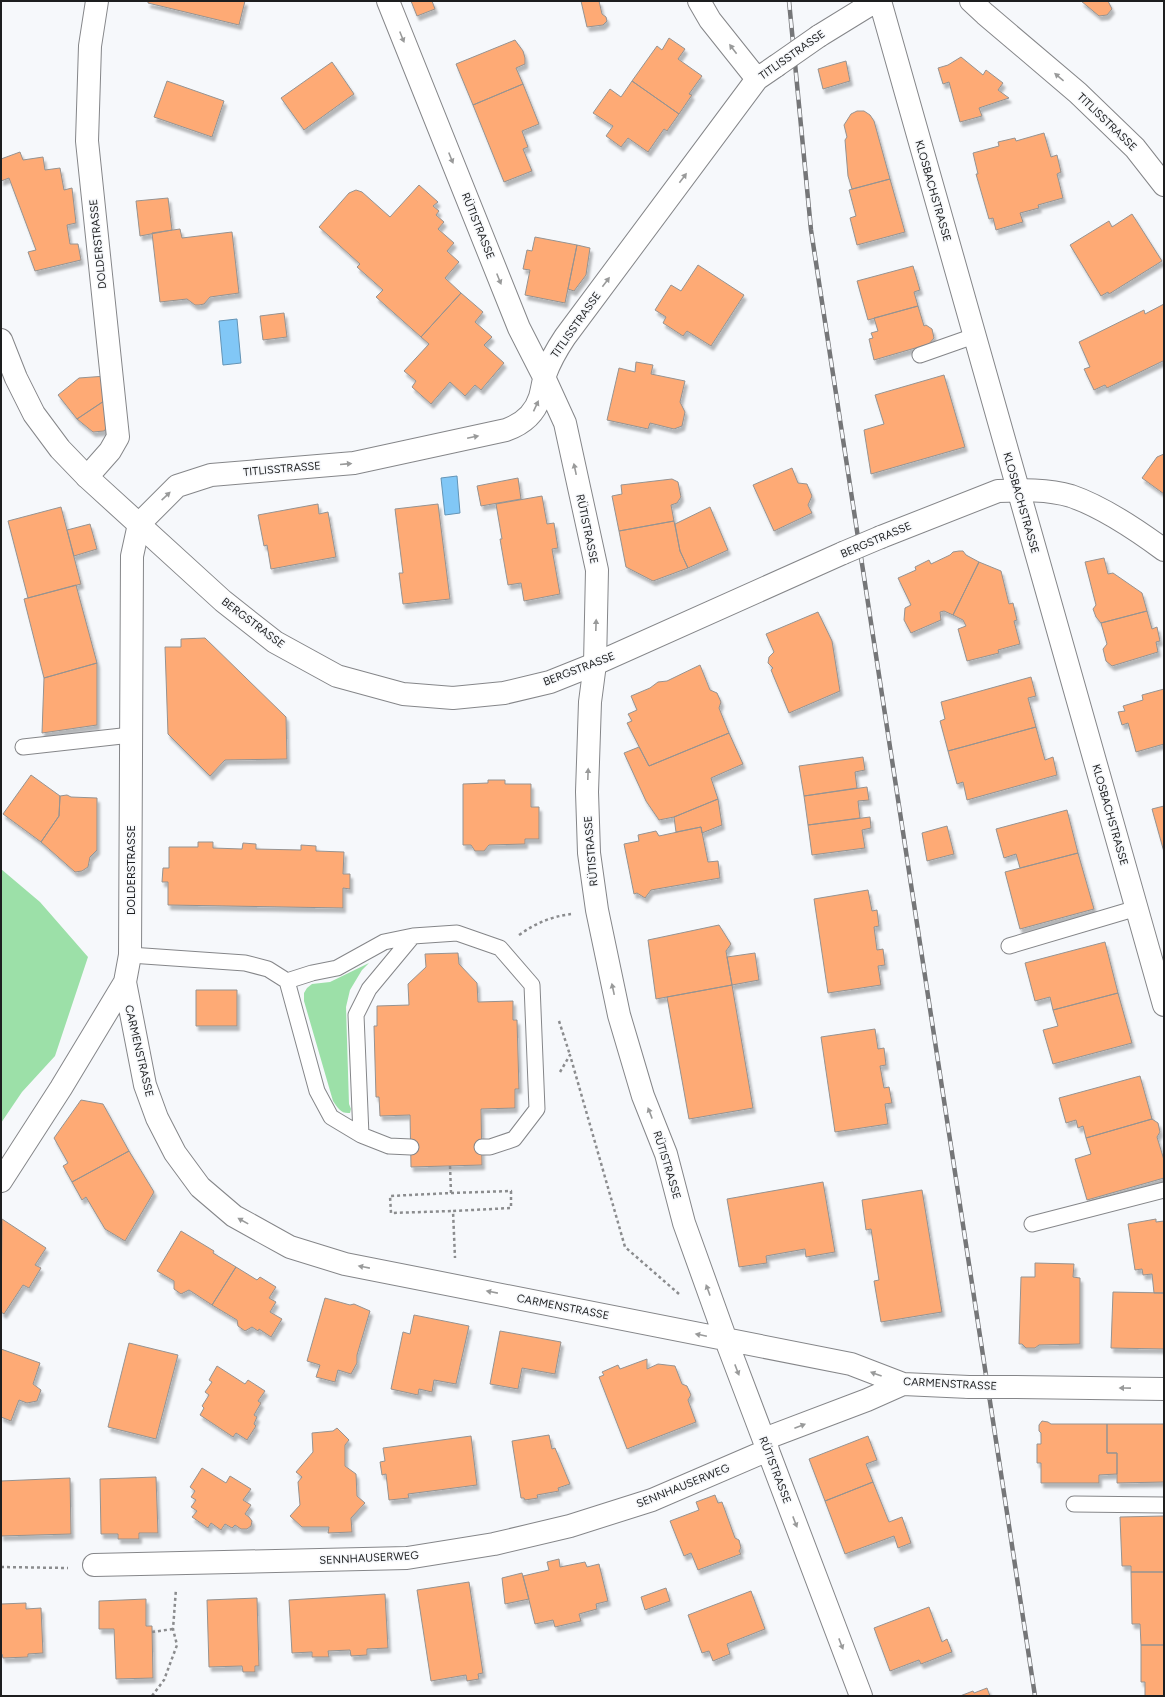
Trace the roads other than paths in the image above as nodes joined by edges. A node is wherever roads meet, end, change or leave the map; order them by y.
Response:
1 (97, 1) edge
2 (388, 1) edge
3 (699, 1) edge
4 (876, 1) edge
5 (880, 1) edge
6 (971, 1) edge
7 (757, 79) junction
8 (1164, 185) edge
9 (974, 336) junction
10 (1, 340) edge
11 (920, 355) dead end
12 (544, 377) junction
13 (88, 477) junction
14 (1018, 490) junction
15 (140, 524) junction
16 (1164, 550) edge
17 (595, 664) junction
18 (131, 735) junction
19 (23, 747) dead end
20 (1137, 908) junction
21 (412, 936) junction
22 (1009, 946) dead end
23 (130, 955) junction
24 (288, 981) junction
25 (124, 982) junction
26 (1164, 1005) edge
27 (361, 1135) junction
28 (411, 1147) dead end
29 (482, 1147) dead end
30 (1, 1181) edge
31 (1164, 1190) edge
32 (1032, 1224) dead end
33 (726, 1340) junction
34 (903, 1384) junction
35 (1164, 1389) edge
36 (766, 1445) junction
37 (1074, 1504) dead end
38 (1164, 1505) edge
39 (94, 1565) road end
40 (861, 1696) edge

1 - 13 street, DOLDERSTRASSE
2 -> 12 street, RÜTISTRASSE
7 -> 3 street
4 - 7 street, TITLISSTRASSE, bridge
5 - 9 street, KLOSBACHSTRASSE
8 -> 6 street, TITLISSTRASSE
12 -> 7 street, TITLISSTRASSE
9 - 11 lane
9 - 14 street, KLOSBACHSTRASSE
10 - 13 street, BERGSTRASSE
15 -> 12 street, TITLISSTRASSE
17 -> 12 street, RÜTISTRASSE
13 - 15 street, BERGSTRASSE
14 - 16 street, BERGSTRASSE
14 - 17 street, BERGSTRASSE, bridge
14 - 20 street, KLOSBACHSTRASSE
15 - 17 street, BERGSTRASSE
15 - 18 street, DOLDERSTRASSE
33 -> 17 street, RÜTISTRASSE
18 - 19 lane
18 - 23 street, DOLDERSTRASSE
20 - 22 lane
20 - 26 street, KLOSBACHSTRASSE
21 - 24 lane
21 - 27 lane
21 - 29 lane
23 - 24 lane
23 - 25 street, DOLDERSTRASSE
24 - 27 lane
25 - 30 street, DOLDERSTRASSE
33 -> 25 street, CARMENSTRASSE
27 - 28 lane
31 - 32 lane
34 -> 33 street, CARMENSTRASSE
33 -> 36 street, RÜTISTRASSE
35 -> 34 street, CARMENSTRASSE, bridge
36 -> 34 street, SENNHAUSERWEG
36 - 39 street, SENNHAUSERWEG
36 -> 40 street, RÜTISTRASSE
37 - 38 lane

